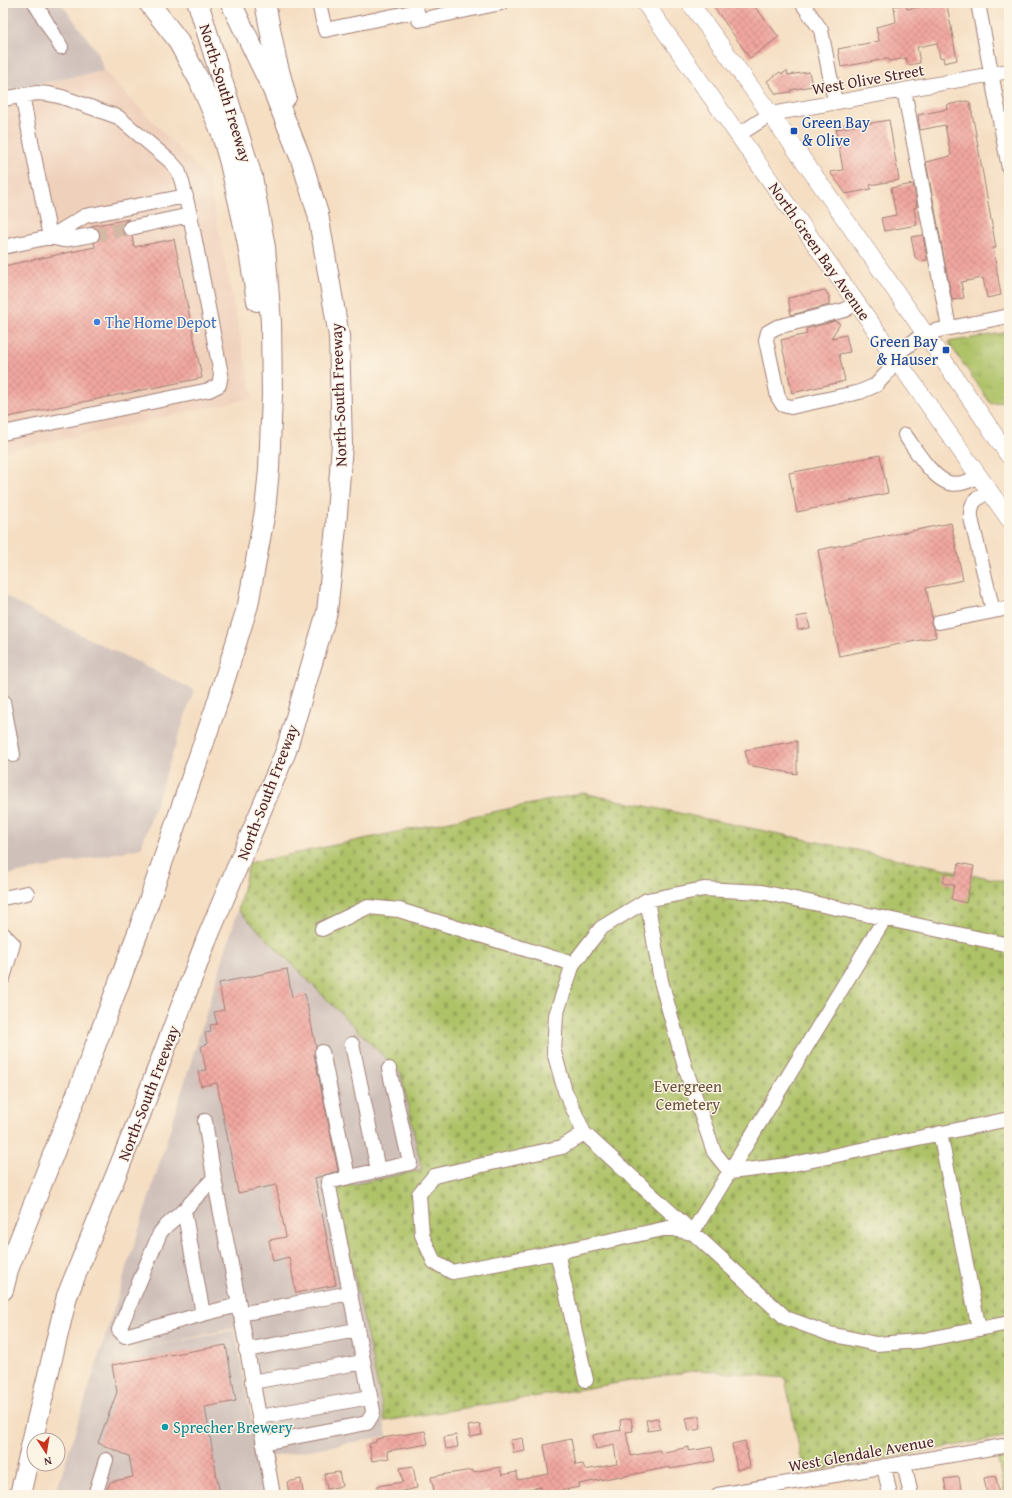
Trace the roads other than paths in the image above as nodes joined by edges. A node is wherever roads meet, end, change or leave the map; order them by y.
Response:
1 (35, 3) edge
2 (149, 3) edge
3 (198, 3) edge
4 (231, 3) edge
5 (265, 3) edge
6 (319, 3) edge
7 (501, 3) edge
8 (645, 3) edge
9 (690, 3) edge
10 (802, 3) edge
11 (978, 3) edge
12 (417, 11) edge
13 (61, 46) dead end
14 (1009, 71) edge
15 (991, 74) junction
16 (904, 90) junction
17 (22, 95) junction
18 (3, 99) edge
19 (835, 102) junction
20 (771, 114) junction
21 (738, 135) junction
22 (301, 159) junction
23 (1009, 168) edge
24 (186, 196) junction
25 (190, 215) junction
26 (130, 228) tunnel mouth
27 (92, 235) tunnel mouth
28 (50, 238) junction
29 (3, 247) edge
30 (856, 302) junction
31 (1009, 316) edge
32 (949, 328) junction
33 (925, 333) junction
34 (894, 356) junction
35 (272, 395) junction
36 (3, 433) edge
37 (905, 435) dead end
38 (1009, 456) edge
39 (979, 476) junction
40 (989, 490) junction
41 (1009, 519) edge
42 (1009, 608) edge
43 (993, 611) junction
44 (940, 622) dead end
45 (3, 701) edge
46 (13, 755) dead end
47 (27, 893) dead end
48 (3, 898) edge
49 (647, 900) junction
50 (885, 918) junction
51 (322, 929) dead end
52 (3, 934) edge
53 (1009, 944) edge
54 (573, 964) junction
55 (3, 978) edge
56 (352, 1044) dead end
57 (322, 1052) dead end
58 (389, 1070) dead end
59 (1009, 1119) edge
60 (205, 1121) dead end
61 (584, 1133) junction
62 (940, 1133) junction
63 (378, 1170) junction
64 (730, 1172) junction
65 (348, 1177) junction
66 (214, 1178) junction
67 (184, 1210) junction
68 (692, 1233) junction
69 (557, 1252) junction
70 (6, 1273) edge
71 (3, 1290) edge
72 (350, 1293) junction
73 (239, 1310) junction
74 (203, 1314) junction
75 (1009, 1323) edge
76 (979, 1329) junction
77 (357, 1330) junction
78 (246, 1350) junction
79 (363, 1362) junction
80 (586, 1380) dead end
81 (252, 1382) junction
82 (370, 1397) junction
83 (259, 1417) junction
84 (263, 1443) junction
85 (1009, 1445) edge
86 (106, 1460) dead end
87 (904, 1463) junction
88 (884, 1466) junction
89 (20, 1495) edge
90 (95, 1495) edge
91 (272, 1495) edge
92 (718, 1495) edge
93 (890, 1495) edge
94 (911, 1495) edge

1 - 13 street
2 - 35 highway
3 - 35 highway, North-South Freeway
4 - 22 highway, North-South Freeway
5 - 22 highway
6 - 12 street
7 - 12 street
8 - 21 main road, North Green Bay Avenue
9 - 20 main road
10 - 19 street
11 - 15 street
14 - 15 street, West Olive Street
15 - 16 street, West Olive Street
15 - 23 street
16 - 19 street, West Olive Street
16 - 32 street
17 - 18 street
17 - 24 street
17 - 28 street
19 - 20 street, West Olive Street
20 - 21 street, West Olive Street
20 - 33 main road
21 - 30 main road, North Green Bay Avenue
22 - 89 highway, North-South Freeway
24 - 25 street
24 - 28 street
25 - 26 street
25 - 36 street
27 - 28 street
28 - 29 street
30 - 34 main road, North Green Bay Avenue
30 - 34 street
31 - 32 street
32 - 33 street
33 - 34 street
33 - 38 main road
34 - 39 main road, North Green Bay Avenue
35 - 70 highway, North-South Freeway
37 - 39 street
39 - 40 main road, North Green Bay Avenue
40 - 41 main road, North Green Bay Avenue
40 - 43 street
42 - 43 street
43 - 44 street
45 - 46 street
47 - 48 street
49 - 50 street
49 - 54 street
49 - 64 street
50 - 53 street
50 - 64 street
51 - 54 street
52 - 55 street
54 - 61 street
56 - 63 street
57 - 65 street
58 - 63 street
59 - 62 street
60 - 66 street
61 - 68 street
61 - 69 street
62 - 64 street
62 - 76 street
63 - 65 street
64 - 68 street
65 - 72 street
66 - 67 street
66 - 73 street
67 - 74 street
67 - 74 street
68 - 69 street
68 - 76 street
69 - 80 street
70 - 71 highway, North-South Freeway
72 - 73 street
72 - 77 street
73 - 74 street
73 - 78 street
75 - 76 street
77 - 78 street
77 - 79 street
78 - 81 street
79 - 81 street
79 - 82 street
81 - 83 street
82 - 83 street
82 - 84 street
83 - 84 street
84 - 91 street
85 - 87 street, West Glendale Avenue
86 - 90 street
87 - 88 street, West Glendale Avenue
87 - 94 street
88 - 92 street, West Glendale Avenue
88 - 93 street

